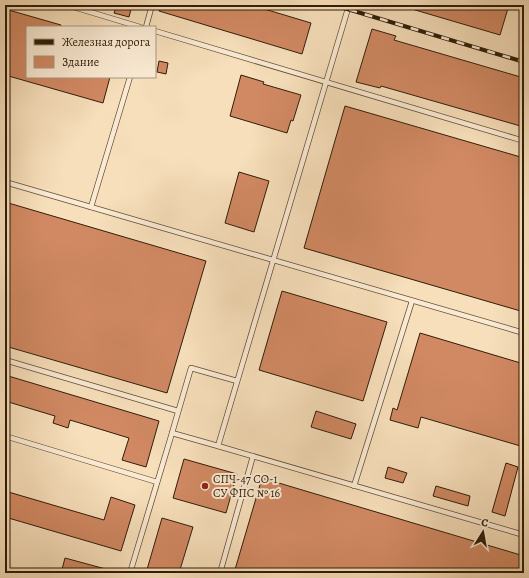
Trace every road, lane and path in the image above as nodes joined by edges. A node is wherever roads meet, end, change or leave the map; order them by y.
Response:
1 (67, 5) edge
2 (152, 5) edge
3 (349, 5) edge
4 (137, 26) edge
5 (146, 26) edge
6 (156, 31) edge
7 (130, 78) edge
8 (326, 82) junction
9 (524, 141) edge
10 (5, 182) edge
11 (91, 207) junction
12 (273, 260) junction
13 (412, 301) junction
14 (524, 333) edge
15 (5, 360) edge
16 (237, 381) junction
17 (178, 411) junction
18 (172, 433) junction
19 (5, 436) edge
20 (218, 446) junction
21 (253, 456) junction
22 (157, 482) junction
23 (354, 486) junction
24 (524, 535) edge
25 (130, 573) edge
26 (220, 573) edge

1 - 4 lane
2 - 5 lane
3 - 8 lane
6 - 8 lane
7 - 11 lane
8 - 9 lane
8 - 12 lane
10 - 11 lane
11 - 12 lane
12 - 13 lane
12 - 16 lane
13 - 14 lane
13 - 23 lane
15 - 17 lane
16 - 17 lane
16 - 20 lane
17 - 18 lane
18 - 20 lane
18 - 22 lane
19 - 22 lane
20 - 21 lane
21 - 23 lane
21 - 26 lane
22 - 25 lane
23 - 24 lane

